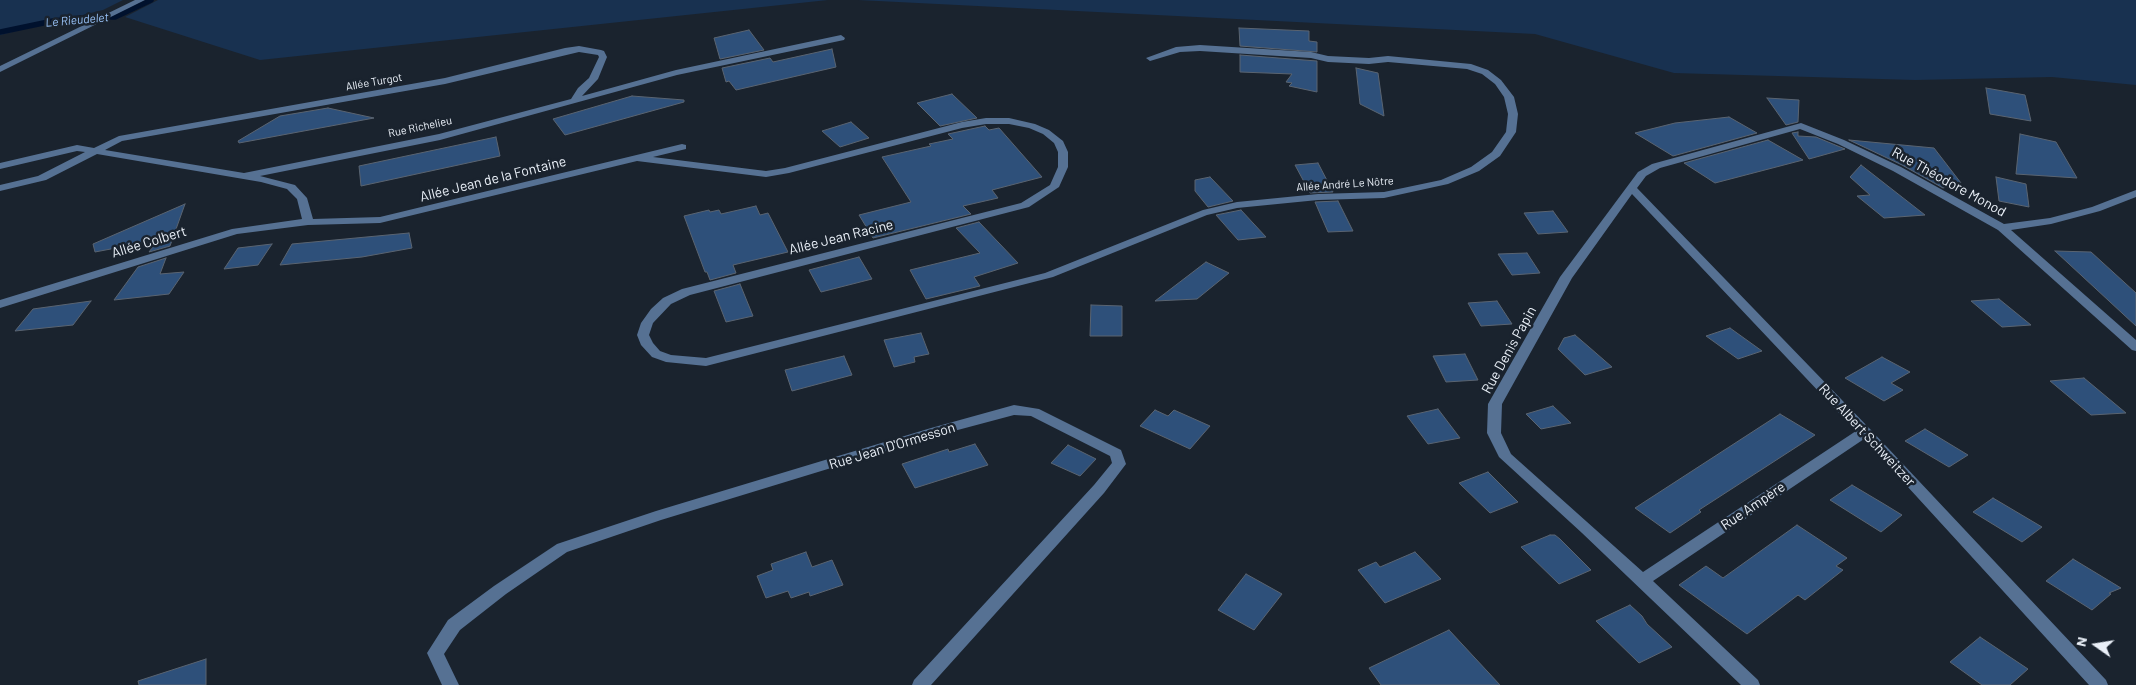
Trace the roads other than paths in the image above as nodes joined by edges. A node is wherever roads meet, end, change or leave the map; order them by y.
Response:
1 (141, 0) edge
2 (841, 38) dead end
3 (1150, 58) dead end
4 (0, 69) edge
5 (575, 100) junction
6 (1801, 126) joint
7 (682, 147) dead end
8 (96, 150) junction
9 (638, 158) junction
10 (0, 166) edge
11 (243, 176) junction
12 (0, 188) edge
13 (1632, 188) junction
14 (2136, 193) edge
15 (308, 222) junction
16 (2002, 228) junction
17 (1090, 259) joint
18 (0, 304) edge
19 (2136, 347) edge
20 (1865, 432) junction
21 (1641, 580) junction
22 (451, 685) edge
23 (920, 685) edge
24 (1752, 685) edge
25 (2100, 685) edge

1 - 4 street
2 - 5 street, Rue Richelieu
3 - 17 street, Allée André Le Nôtre
5 - 8 street, Allée Turgot
5 - 11 street, Rue Richelieu
6 - 13 street, Rue Denis Papin
6 - 16 street, Rue Théodore Monod
7 - 9 street, Allée Jean de la Fontaine
8 - 10 street, Rue Richelieu
8 - 11 street, Rue Richelieu
8 - 12 street
9 - 15 street, Allée Jean de la Fontaine
9 - 17 street, Allée Jean Racine
11 - 15 street
13 - 20 street, Rue Albert Schweitzer
13 - 21 street, Rue Denis Papin
14 - 16 street
15 - 18 street, Allée Colbert
16 - 19 street, Rue Théodore Monod
20 - 21 street, Rue Ampère
20 - 25 street, Rue Albert Schweitzer
21 - 24 street, Rue Denis Papin
22 - 23 street, Rue Jean D'Ormesson

